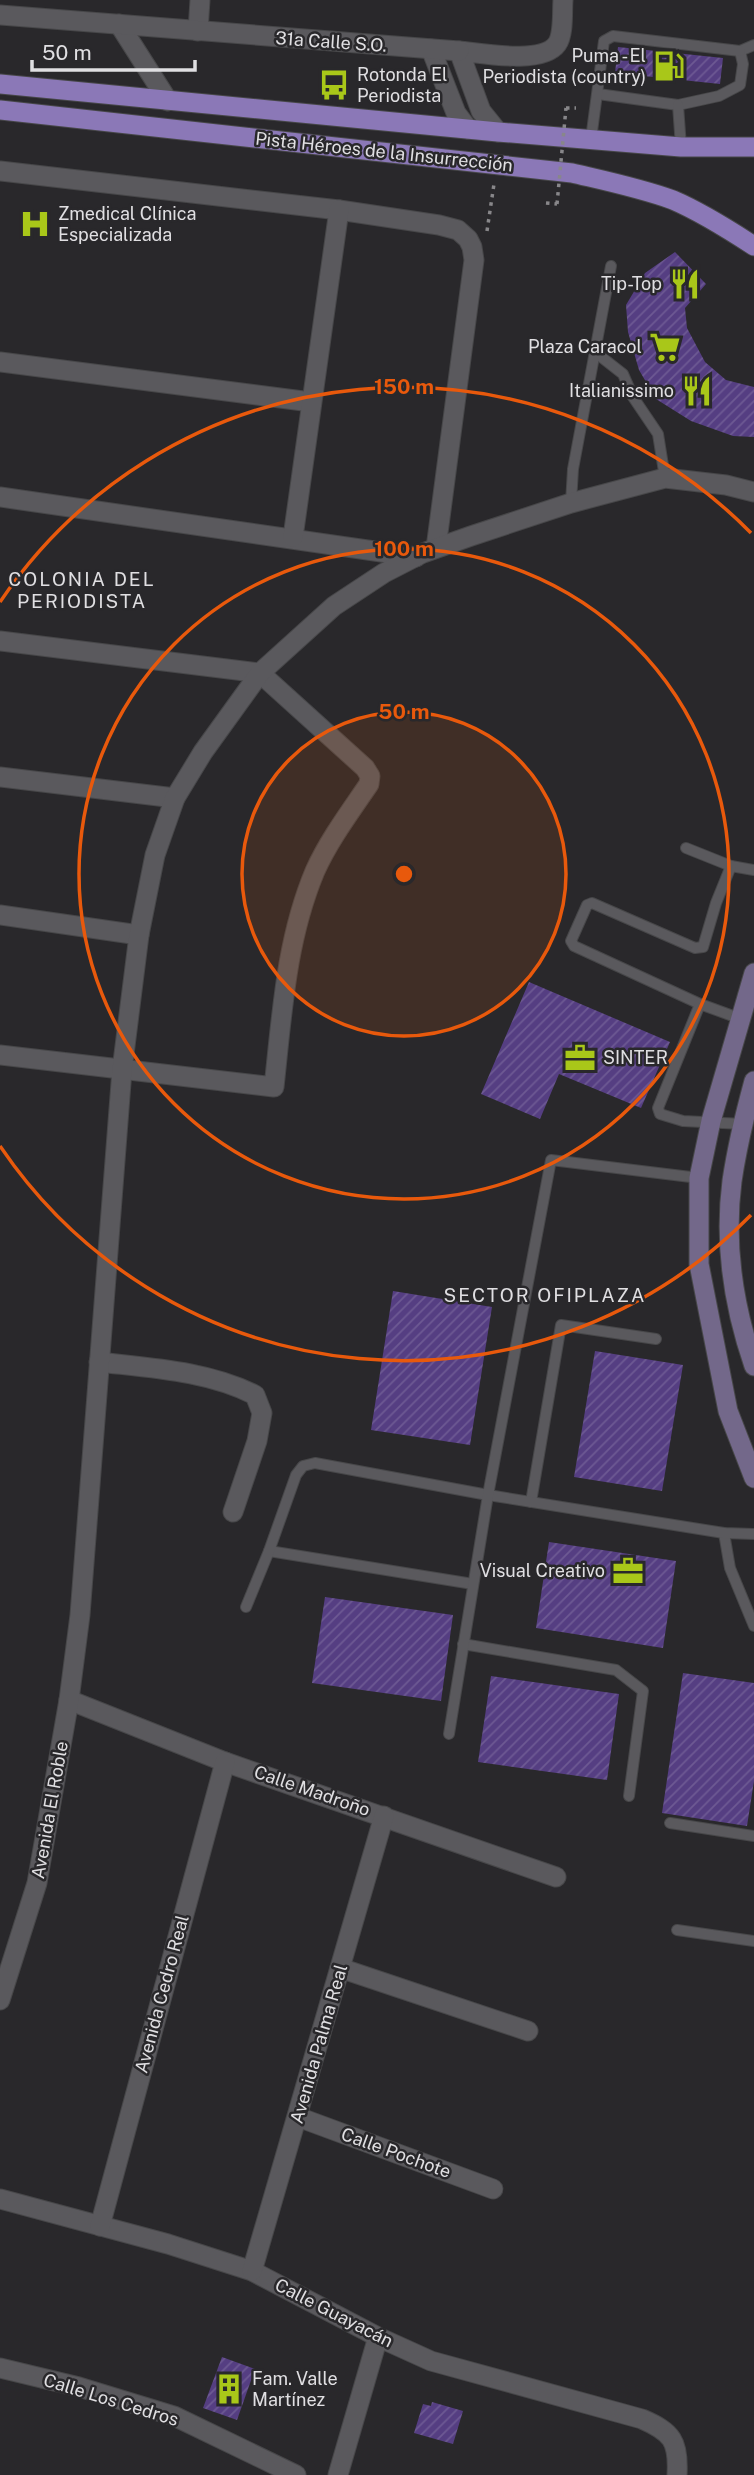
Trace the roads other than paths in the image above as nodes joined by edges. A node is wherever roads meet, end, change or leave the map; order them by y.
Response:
1 (200, 0) edge
2 (563, 0) edge
3 (0, 15) edge
4 (119, 24) junction
5 (198, 31) junction
6 (754, 45) edge
7 (431, 49) junction
8 (459, 51) junction
9 (740, 51) junction
10 (0, 84) edge
11 (598, 94) junction
12 (168, 101) junction
13 (678, 105) junction
14 (0, 110) edge
15 (468, 129) junction
16 (498, 132) junction
17 (591, 139) junction
18 (681, 147) junction
19 (754, 147) edge
20 (0, 171) edge
21 (339, 210) junction
22 (754, 246) edge
23 (611, 266) dead end
24 (595, 352) junction
25 (0, 362) edge
26 (312, 402) junction
27 (665, 478) junction
28 (754, 492) edge
29 (0, 497) edge
30 (572, 503) junction
31 (293, 537) junction
32 (436, 548) junction
33 (374, 550) junction
34 (416, 556) junction
35 (381, 575) junction
36 (0, 641) edge
37 (260, 673) junction
38 (0, 778) edge
39 (175, 798) junction
40 (686, 848) dead end
41 (731, 866) junction
42 (754, 870) edge
43 (0, 915) edge
44 (139, 935) junction
45 (754, 973) edge
46 (700, 1003) junction
47 (741, 1019) junction
48 (0, 1055) edge
49 (122, 1070) junction
50 (754, 1081) edge
51 (711, 1121) junction
52 (743, 1124) junction
53 (699, 1178) junction
54 (656, 1339) dead end
55 (100, 1362) junction
56 (754, 1366) edge
57 (754, 1478) edge
58 (488, 1495) junction
59 (531, 1502) junction
60 (233, 1512) dead end
61 (724, 1533) junction
62 (754, 1534) edge
63 (269, 1551) junction
64 (473, 1584) junction
65 (246, 1607) dead end
66 (754, 1626) edge
67 (463, 1644) junction
68 (69, 1700) junction
69 (449, 1734) dead end
70 (225, 1762) junction
71 (629, 1796) dead end
72 (384, 1816) junction
73 (670, 1823) dead end
74 (754, 1836) edge
75 (556, 1877) dead end
76 (677, 1930) dead end
77 (754, 1941) edge
78 (7, 1956) edge
79 (340, 1968) junction
80 (0, 2000) edge
81 (528, 2031) dead end
82 (298, 2117) junction
83 (493, 2189) dead end
84 (0, 2199) edge
85 (100, 2226) junction
86 (252, 2271) junction
87 (378, 2337) junction
88 (0, 2368) edge
89 (296, 2475) edge
90 (338, 2475) edge
91 (677, 2475) edge

1 - 5 street
2 - 8 street, 31a Calle S.O.
3 - 4 street, 31a Calle S.O.
4 - 5 street, 31a Calle S.O.
4 - 12 street
5 - 7 street, 31a Calle S.O.
6 - 9 lane
7 - 8 street, 31a Calle S.O.
7 - 15 street
8 - 16 street
9 - 11 lane
9 - 13 lane
10 - 12 main road, Pista Héroes de la Insurrección
11 - 13 lane
11 - 17 lane
12 - 15 main road, Pista Héroes de la Insurrección
13 - 18 lane
14 - 22 main road, Pista Héroes de la Insurrección
15 - 16 main road, Pista Héroes de la Insurrección
16 - 17 main road, Pista Héroes de la Insurrección
17 - 18 main road, Pista Héroes de la Insurrección
18 - 19 main road, Pista Héroes de la Insurrección
20 - 21 street
21 - 26 street
21 - 32 street
23 - 24 lane
24 - 27 lane
24 - 30 lane
25 - 26 street
26 - 31 street
27 - 28 street
27 - 30 street, Avenida El Roble
29 - 31 street
30 - 32 street, Avenida El Roble
31 - 33 street
32 - 34 street, Avenida El Roble
33 - 34 street
33 - 35 street
34 - 35 street, Avenida El Roble
35 - 37 street, Avenida El Roble
36 - 37 street
37 - 39 street, Avenida El Roble
37 - 49 street
38 - 39 street
39 - 44 street, Avenida El Roble
40 - 41 lane
41 - 42 lane
41 - 46 lane
43 - 44 street
44 - 49 street, Avenida El Roble
45 - 47 main road
46 - 47 lane
46 - 51 lane
47 - 51 main road
48 - 49 street
49 - 55 street, Avenida El Roble
50 - 52 main road
51 - 52 lane
51 - 53 main road
52 - 56 main road
53 - 57 main road
53 - 58 lane
54 - 59 lane
55 - 60 street
55 - 68 street, Avenida El Roble
58 - 59 lane
58 - 63 lane
58 - 64 lane
59 - 61 lane
61 - 62 lane
61 - 66 lane
63 - 64 lane
63 - 65 lane
64 - 67 lane
67 - 69 lane
67 - 71 lane
68 - 70 street, Calle Madroño
68 - 78 street, Avenida El Roble
70 - 72 street, Calle Madroño
70 - 85 street, Avenida Cedro Real
72 - 75 street, Calle Madroño
72 - 79 street, Avenida Palma Real
73 - 74 lane
76 - 77 lane
78 - 80 street, Avenida El Roble
79 - 81 street
79 - 82 street, Avenida Palma Real
82 - 83 street, Calle Pochote
82 - 86 street, Avenida Palma Real
84 - 85 street, Calle Guayacán
85 - 86 street, Calle Guayacán
86 - 87 street, Calle Guayacán
87 - 90 street
87 - 91 street, Calle Guayacán
88 - 89 street, Calle Los Cedros

